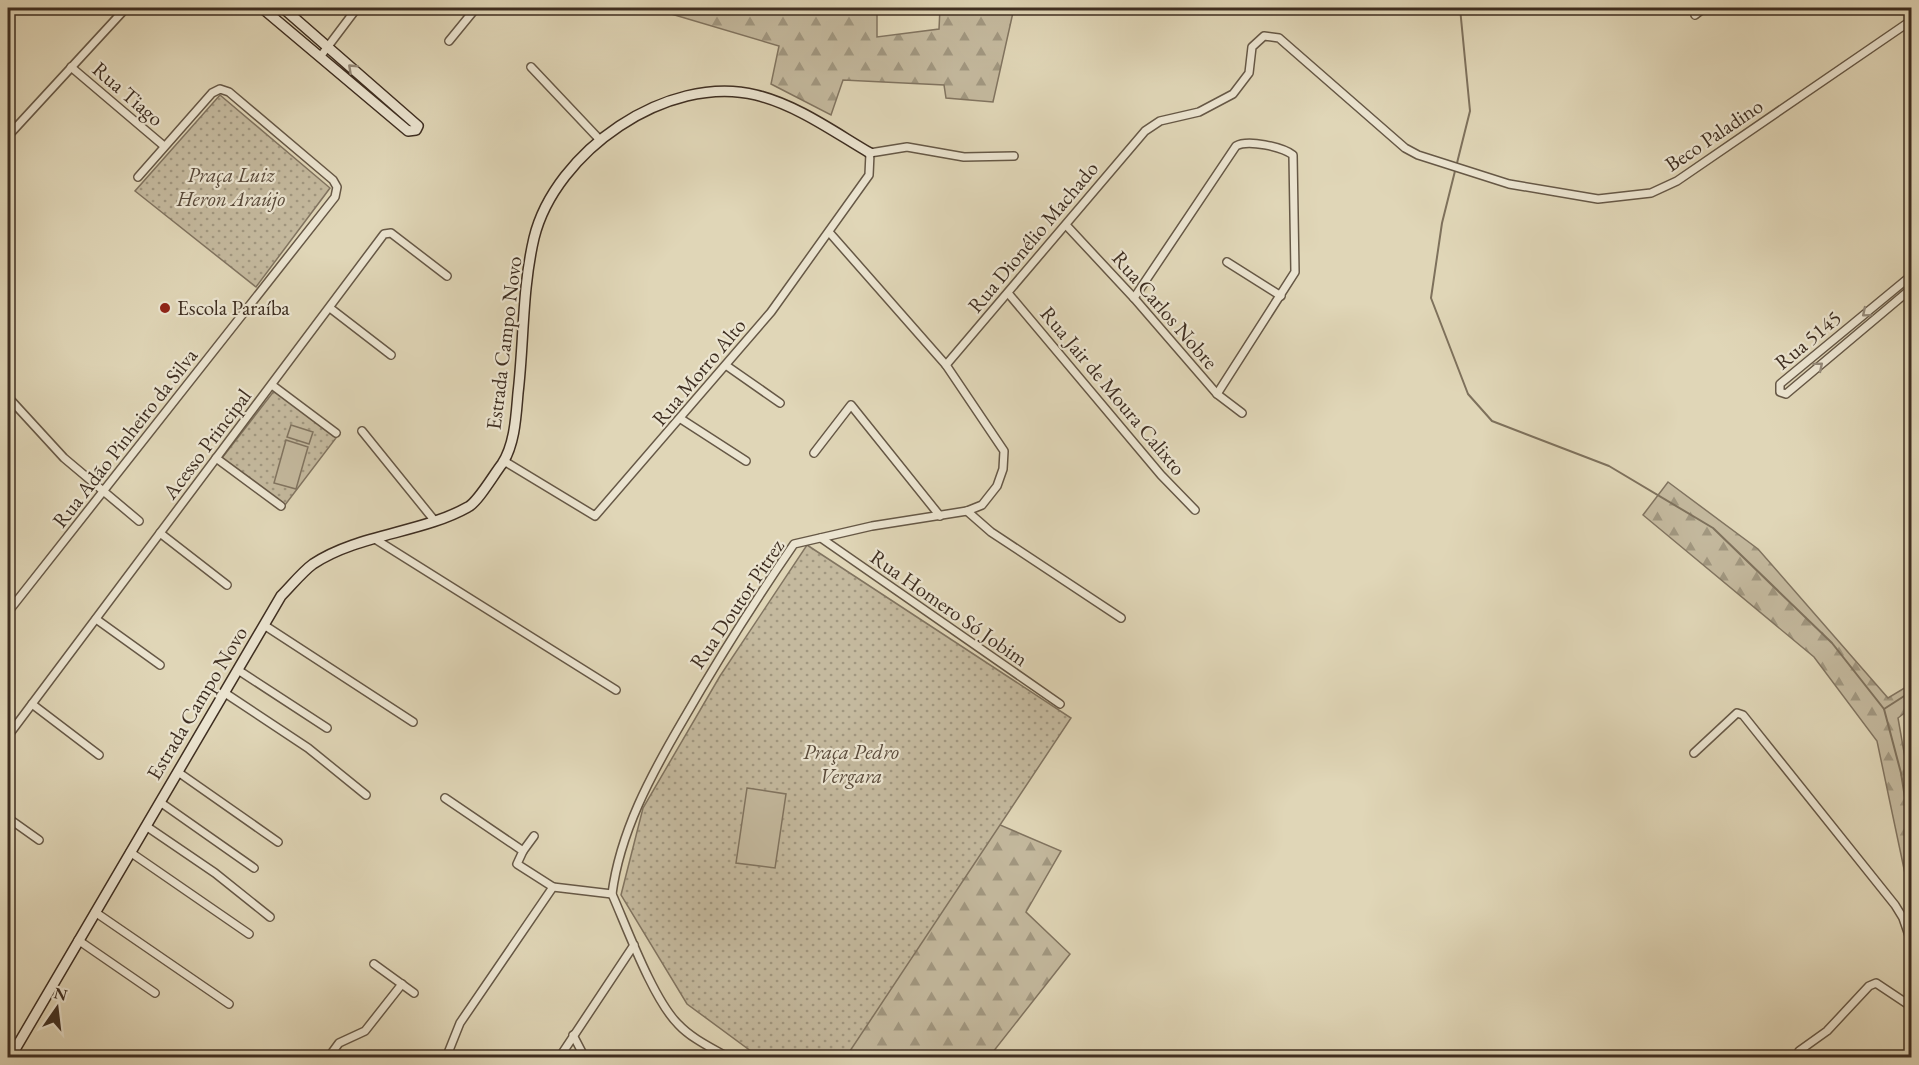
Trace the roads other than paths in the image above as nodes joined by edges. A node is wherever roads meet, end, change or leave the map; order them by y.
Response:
1 (126, 8) edge
2 (262, 8) edge
3 (283, 8) edge
4 (357, 8) edge
5 (476, 8) edge
6 (1704, 8) edge
7 (1695, 15) dead end
8 (1911, 20) edge
9 (449, 41) dead end
10 (328, 46) junction
11 (320, 57) junction
12 (72, 67) junction
13 (531, 67) dead end
14 (373, 88) junction
15 (366, 96) junction
16 (1145, 131) joint
17 (8, 135) edge
18 (600, 140) junction
19 (164, 146) junction
20 (870, 153) junction
21 (1014, 156) dead end
22 (138, 177) dead end
23 (1066, 225) junction
24 (829, 232) junction
25 (1227, 262) dead end
26 (447, 276) dead end
27 (1911, 276) edge
28 (1911, 288) edge
29 (1008, 293) junction
30 (1888, 295) junction
31 (1281, 296) junction
32 (1134, 298) junction
33 (1895, 302) junction
34 (330, 308) junction
35 (391, 355) dead end
36 (946, 365) junction
37 (727, 366) junction
38 (272, 385) junction
39 (1217, 394) junction
40 (8, 397) edge
41 (780, 403) dead end
42 (1242, 413) dead end
43 (681, 419) junction
44 (362, 431) dead end
45 (336, 434) dead end
46 (814, 453) dead end
47 (216, 458) junction
48 (504, 461) junction
49 (746, 461) dead end
50 (103, 492) junction
51 (280, 506) dead end
52 (1195, 510) dead end
53 (967, 512) junction
54 (940, 516) junction
55 (434, 520) junction
56 (139, 521) dead end
57 (160, 533) junction
58 (821, 538) junction
59 (375, 539) junction
60 (227, 585) dead end
61 (8, 612) edge
62 (1121, 618) dead end
63 (96, 619) junction
64 (264, 625) junction
65 (160, 665) dead end
66 (238, 670) junction
67 (616, 690) dead end
68 (225, 693) junction
69 (32, 704) junction
70 (1060, 704) dead end
71 (413, 722) dead end
72 (327, 728) dead end
73 (8, 736) edge
74 (1694, 753) dead end
75 (99, 755) dead end
76 (178, 772) junction
77 (366, 795) dead end
78 (445, 798) dead end
79 (160, 802) junction
80 (8, 818) edge
81 (146, 826) junction
82 (534, 836) dead end
83 (39, 840) dead end
84 (278, 842) dead end
85 (523, 851) junction
86 (130, 852) junction
87 (254, 868) dead end
88 (553, 887) junction
89 (612, 894) junction
90 (94, 912) junction
91 (270, 917) dead end
92 (249, 934) dead end
93 (78, 940) junction
94 (1911, 944) edge
95 (634, 945) junction
96 (374, 964) dead end
97 (402, 984) junction
98 (155, 993) dead end
99 (414, 993) dead end
100 (229, 1004) dead end
101 (1911, 1007) edge
102 (573, 1035) junction
103 (1799, 1051) dead end
104 (10, 1058) edge
105 (328, 1058) edge
106 (446, 1058) edge
107 (559, 1058) edge
108 (585, 1058) edge
109 (729, 1058) edge

1 - 12 street
2 - 11 street
3 - 10 street
4 - 10 street
5 - 9 street
6 - 7 street
8 - 16 street, Beco Paladino
10 - 11 street
14 -> 10 street
11 - 15 street
12 - 17 street
12 - 19 street, Rua Tiago
13 - 18 street
14 - 15 street
14 - 15 street
16 - 23 street, Rua Dionélio Machado
18 - 20 street, Estrada Campo Novo
18 - 48 street, Estrada Campo Novo
19 - 22 street, Rua Adão Pinheiro da Silva
19 - 50 street, Rua Adão Pinheiro da Silva
20 - 21 street
20 - 24 street, Rua Morro Alto
23 - 29 street, Rua Dionélio Machado
23 - 32 street, Rua Carlos Nobre
24 - 36 street, Rua Doutor Pitrez
24 - 37 street, Rua Morro Alto
25 - 31 street
26 - 34 street, Acesso Principal
27 - 30 street, Rua 5145
28 - 33 street, Rua 5145
29 - 36 street, Rua Dionélio Machado
29 - 52 street, Rua Jair de Moura Calixto
30 - 33 street
30 -> 33 street, Rua 5145
31 - 32 street
31 - 39 street
32 - 39 street, Rua Carlos Nobre
34 - 35 street
34 - 38 street, Acesso Principal
36 - 53 street, Rua Doutor Pitrez
37 - 41 street
37 - 43 street, Rua Morro Alto
38 - 45 street
38 - 47 street, Acesso Principal
39 - 42 street, Rua Carlos Nobre
40 - 50 street
43 - 48 street, Rua Morro Alto
43 - 49 street
44 - 55 street
46 - 54 street
47 - 51 street
47 - 57 street, Acesso Principal
48 - 55 street, Estrada Campo Novo
50 - 56 street
50 - 61 street, Rua Adão Pinheiro da Silva
53 - 54 street, Rua Doutor Pitrez
53 - 62 street
54 - 58 street, Rua Doutor Pitrez
55 - 59 street, Estrada Campo Novo
57 - 60 street
57 - 63 street, Acesso Principal
58 - 70 street, Rua Homero Só Jobim
58 - 89 street, Rua Doutor Pitrez
59 - 64 street, Estrada Campo Novo
59 - 67 street
63 - 65 street
63 - 69 street, Acesso Principal
64 - 66 street, Estrada Campo Novo
64 - 71 street
66 - 68 street, Estrada Campo Novo
66 - 72 street
68 - 76 street, Estrada Campo Novo
68 - 77 street
69 - 73 street, Acesso Principal
69 - 75 street
74 - 94 street
76 - 79 street, Estrada Campo Novo
76 - 84 street
78 - 85 street
79 - 81 street, Estrada Campo Novo
79 - 87 street
80 - 83 street
81 - 86 street, Estrada Campo Novo
81 - 91 street
82 - 85 street
85 - 88 street
86 - 90 street, Estrada Campo Novo
86 - 92 street
88 - 89 street
88 - 106 street
89 - 95 street
90 - 93 street, Estrada Campo Novo
90 - 100 street
93 - 98 street
93 - 104 street, Estrada Campo Novo
95 - 102 street
95 - 109 street
96 - 97 street
97 - 99 street
97 - 105 street
101 - 103 street
102 - 107 street
102 - 108 street

